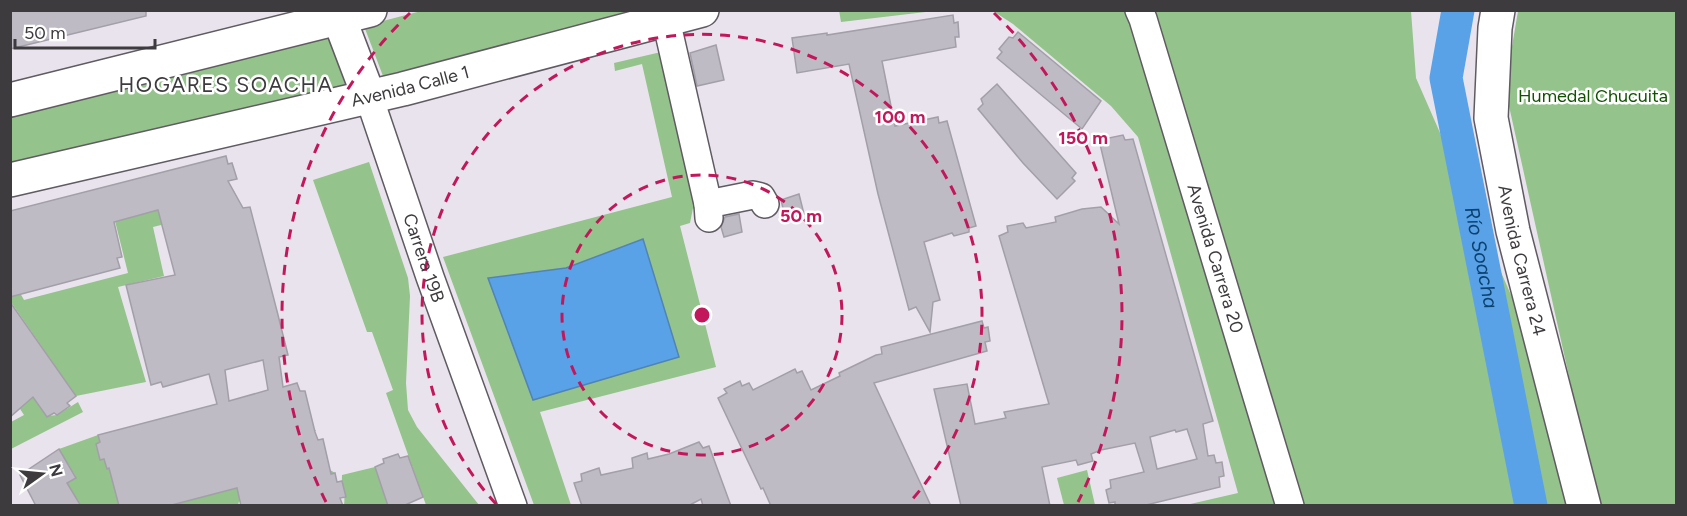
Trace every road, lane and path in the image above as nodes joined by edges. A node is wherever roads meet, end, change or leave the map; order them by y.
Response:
1 (370, 10) edge
2 (702, 10) edge
3 (1139, 10) edge
4 (1498, 10) edge
5 (337, 14) edge
6 (666, 20) junction
7 (369, 97) junction
8 (10, 100) edge
9 (10, 180) edge
10 (765, 204) dead end
11 (513, 506) edge
12 (1290, 506) edge
13 (1584, 506) edge

1 - 5 main road
2 - 6 main road, Avenida Calle 1
3 - 12 street, Avenida Carrera 20
4 - 13 main road, Avenida Carrera 24
5 - 7 main road, Carrera 19B
5 - 8 main road
6 - 7 main road, Avenida Calle 1
6 - 10 street
7 - 9 main road, Avenida Calle 1
7 - 11 street, Carrera 19B

